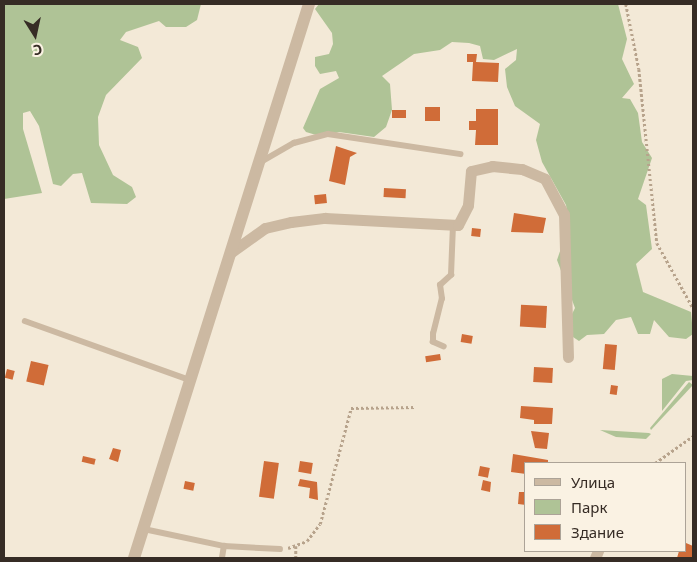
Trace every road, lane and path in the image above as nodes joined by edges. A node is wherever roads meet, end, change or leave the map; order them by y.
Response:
1 (309, 4) edge
2 (626, 4) edge
3 (461, 154) dead end
4 (260, 162) junction
5 (453, 226) junction
6 (230, 252) junction
7 (693, 308) edge
8 (25, 321) dead end
9 (444, 347) dead end
10 (568, 358) dead end
11 (190, 380) junction
12 (416, 407) dead end
13 (693, 436) edge
14 (656, 462) edge
15 (144, 529) junction
16 (224, 546) junction
17 (296, 546) junction
18 (280, 549) joint
19 (134, 558) edge
20 (222, 558) edge
21 (296, 558) edge

1 - 4 street
2 - 7 path
3 - 4 lane
4 - 6 street
5 - 6 street
5 - 9 lane
5 - 10 street
6 - 11 street
8 - 11 lane
11 - 15 street
12 - 17 path
13 - 14 path
15 - 16 lane
15 - 19 street
16 - 18 lane
16 - 20 lane
17 - 18 path
17 - 21 path

